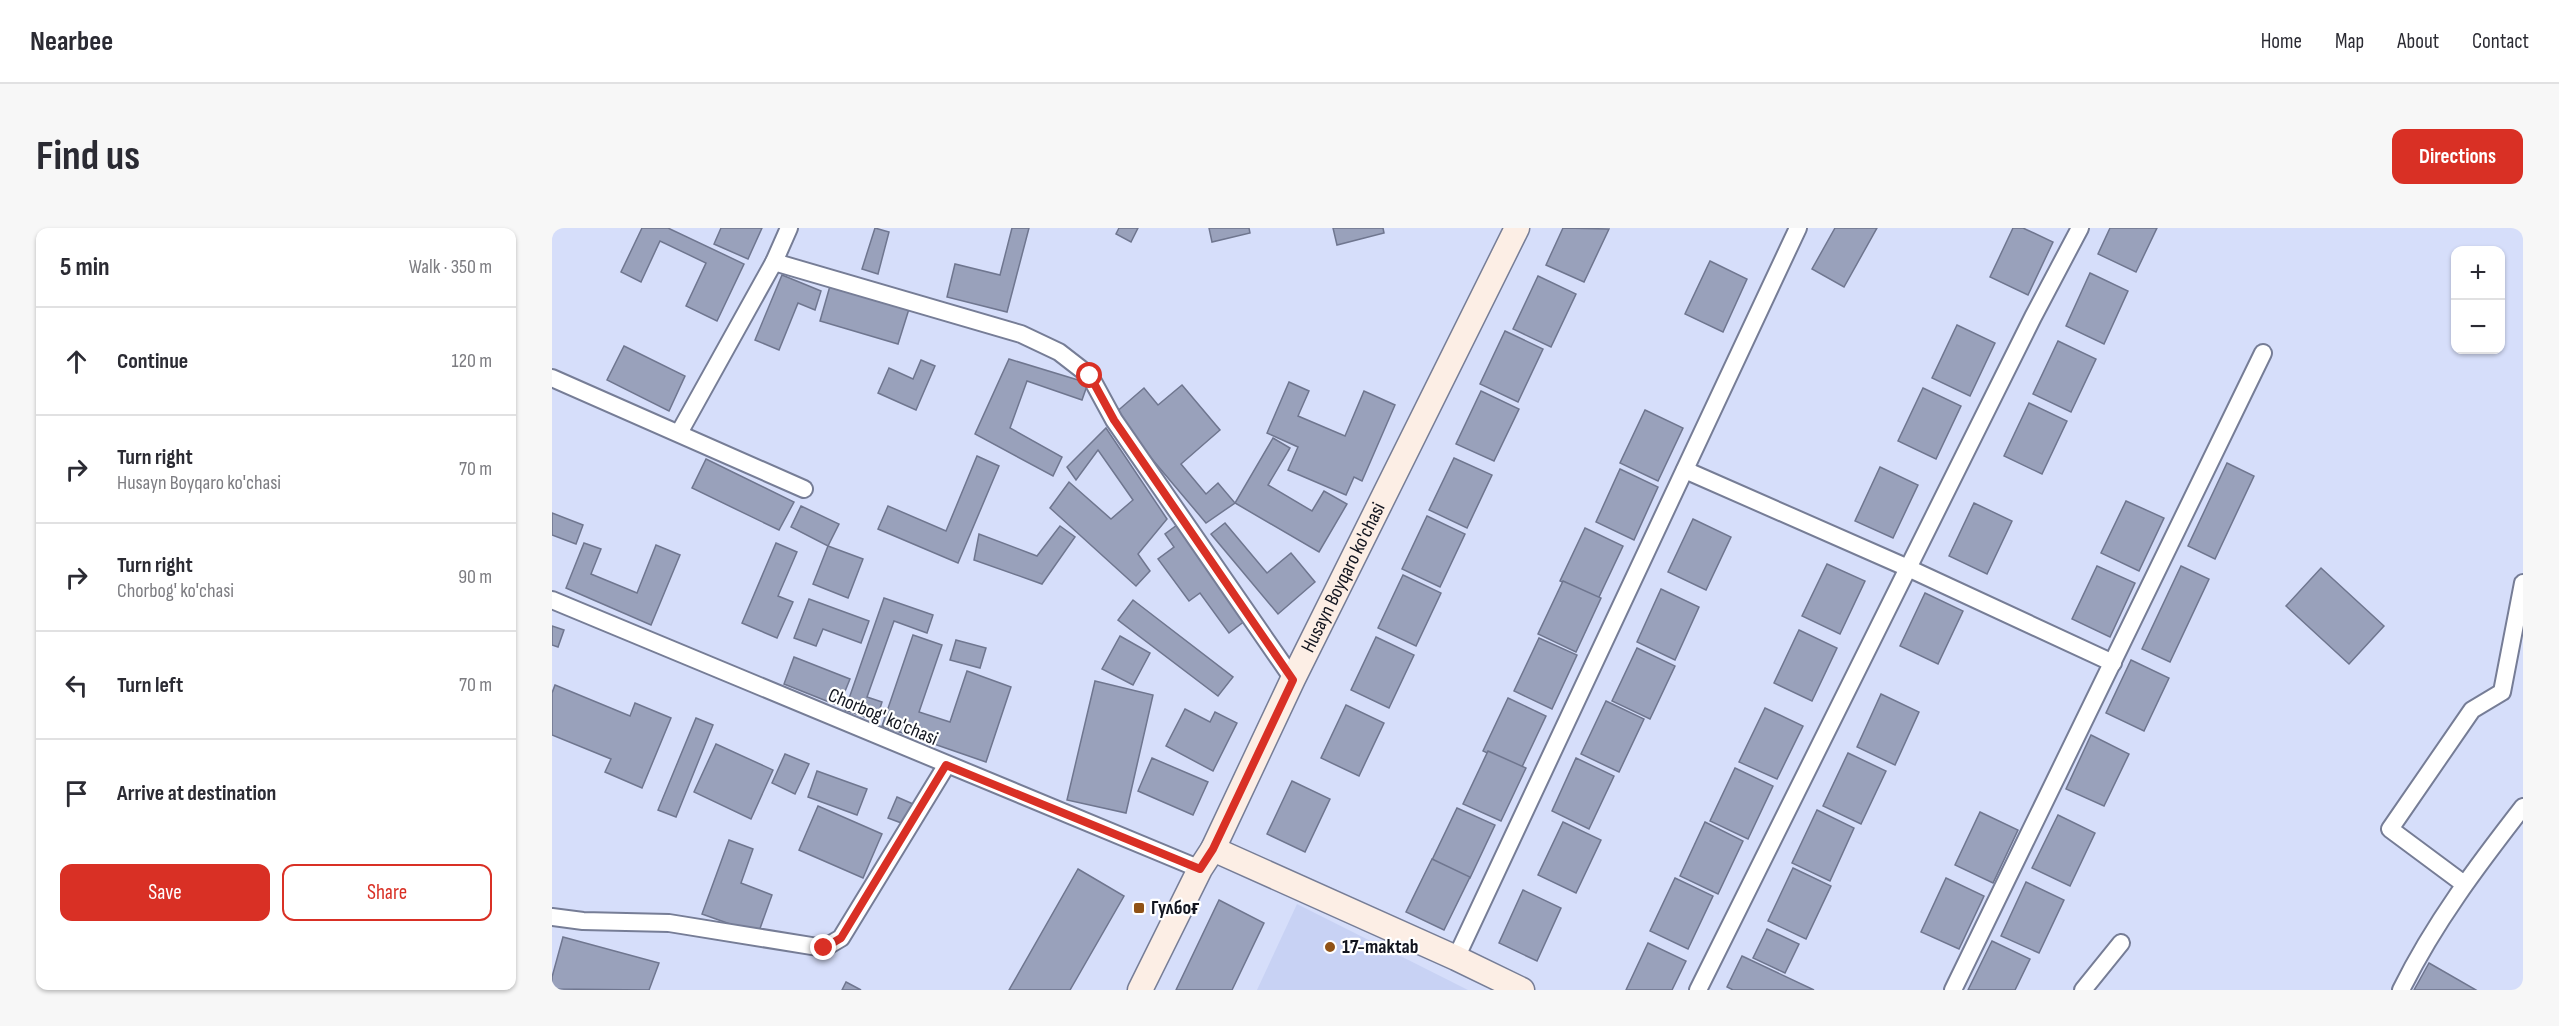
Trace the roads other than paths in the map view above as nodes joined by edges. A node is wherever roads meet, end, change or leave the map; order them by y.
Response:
1 (789, 228) edge
2 (1517, 228) edge
3 (1798, 228) edge
4 (2080, 228) edge
5 (774, 262) junction
6 (2263, 353) dead end
7 (552, 378) edge
8 (679, 433) junction
9 (1685, 471) junction
10 (804, 489) dead end
11 (1908, 568) junction
12 (2523, 584) edge
13 (552, 600) edge
14 (2113, 663) junction
15 (1293, 680) junction
16 (946, 765) junction
17 (2523, 807) edge
18 (1207, 859) junction
19 (2464, 884) junction
20 (553, 920) edge
21 (2121, 943) dead end
22 (1456, 958) junction
23 (1140, 990) edge
24 (1522, 990) edge
25 (1698, 990) edge
26 (1953, 990) edge
27 (2083, 990) edge
28 (2401, 990) edge

1 - 5 street
2 - 15 main road, Husayn Boyqaro ko'chasi
3 - 9 street
4 - 11 street
5 - 8 street
5 - 15 street
6 - 14 street
7 - 8 street
8 - 10 street
9 - 11 street
9 - 22 street
11 - 14 street
11 - 25 street
12 - 19 street
13 - 16 street, Сhorbog' ko'chasi
14 - 26 street
15 - 18 main road, Husayn Boyqaro ko'chasi
16 - 18 street, Сhorbog' ko'chasi
16 - 20 street
17 - 19 street
18 - 22 main road
18 - 23 main road, Husayn Boyqaro ko'chasi
19 - 28 street
21 - 27 street
22 - 24 main road

